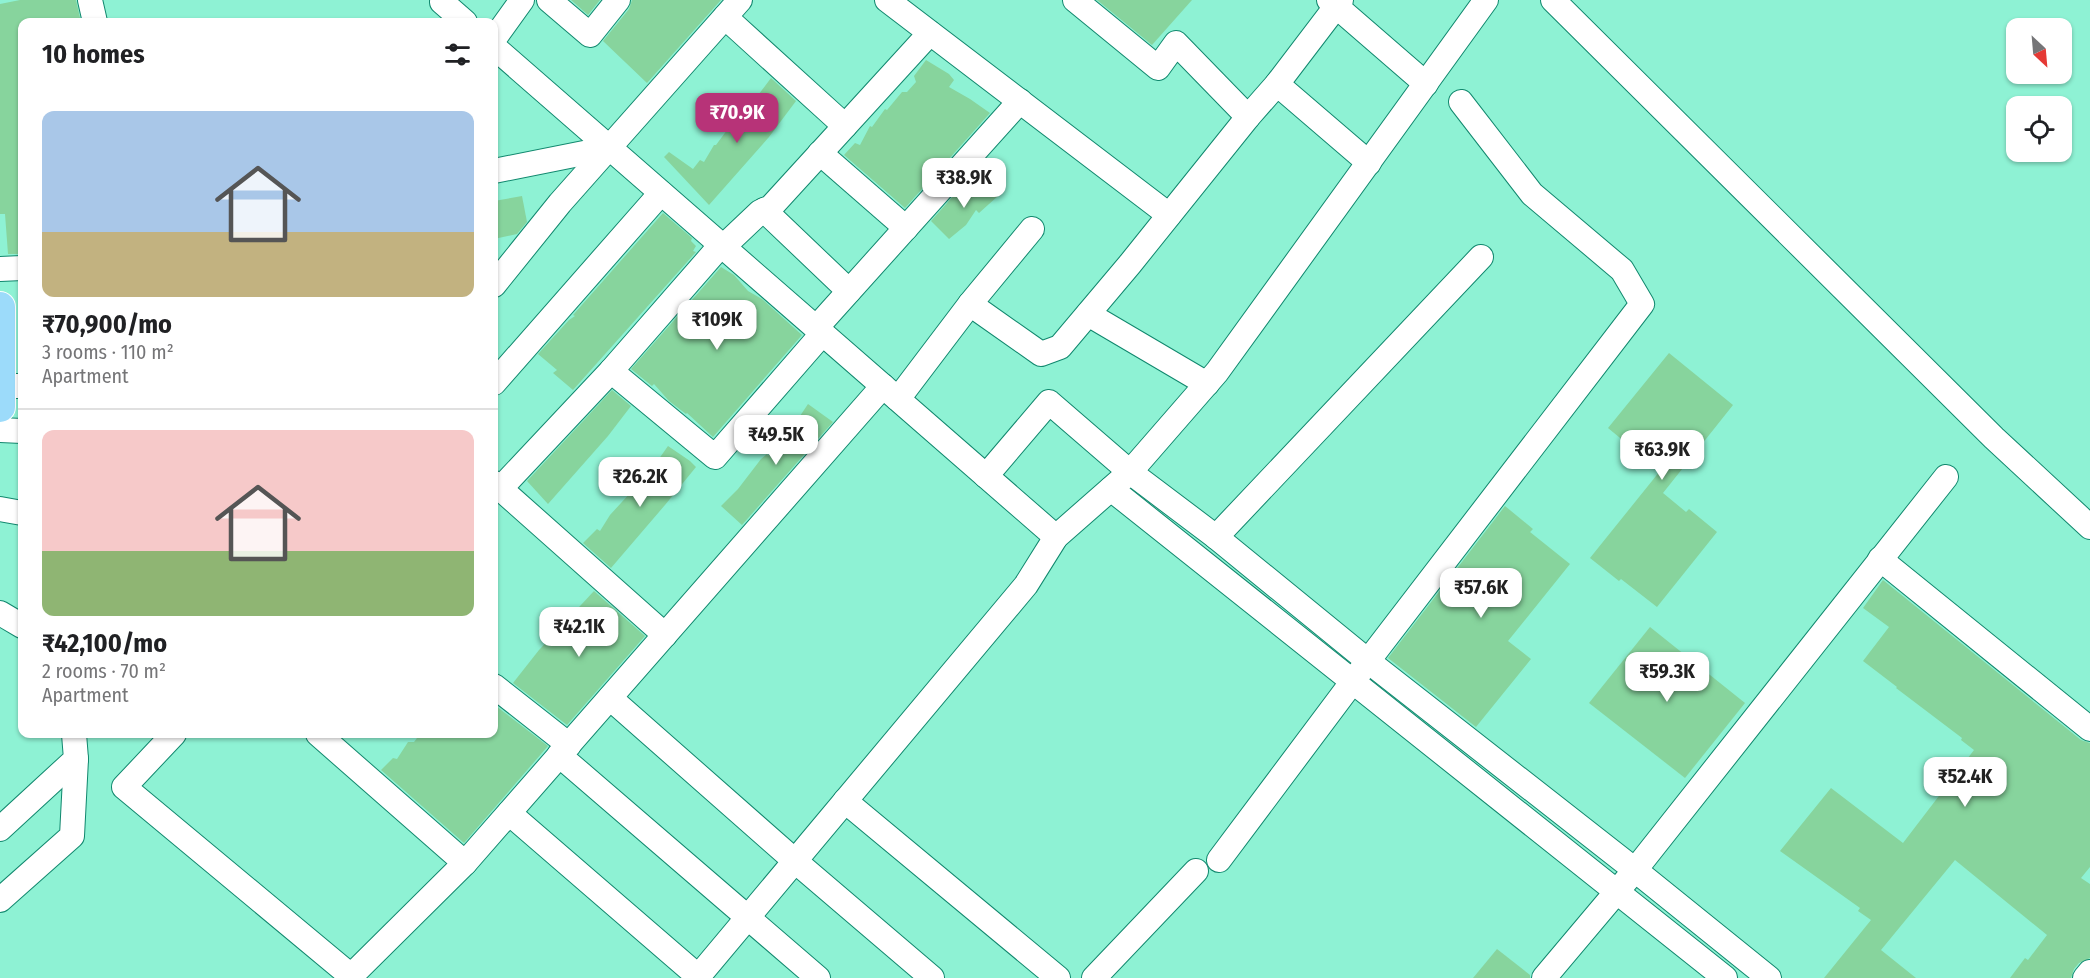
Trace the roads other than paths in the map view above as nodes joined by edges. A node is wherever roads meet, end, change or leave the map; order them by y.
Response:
1 (90, 0) edge
2 (522, 0) edge
3 (549, 0) edge
4 (618, 0) edge
5 (887, 0) edge
6 (1075, 0) edge
7 (1486, 0) edge
8 (1553, 0) edge
9 (442, 2) dead end
10 (1335, 2) edge
11 (732, 8) edge
12 (94, 18) edge
13 (460, 18) edge
14 (930, 33) junction
15 (498, 49) edge
16 (498, 52) edge
17 (1278, 84) junction
18 (1426, 84) junction
19 (1020, 101) junction
20 (1461, 102) dead end
21 (1248, 117) junction
22 (845, 126) junction
23 (609, 148) junction
24 (820, 153) junction
25 (1369, 163) junction
26 (498, 170) edge
27 (661, 193) junction
28 (764, 210) junction
29 (1169, 215) junction
30 (906, 228) junction
31 (1032, 229) dead end
32 (722, 246) junction
33 (1481, 257) dead end
34 (502, 265) edge
35 (18, 268) edge
36 (0, 269) edge
37 (849, 291) junction
38 (970, 304) junction
39 (0, 307) edge
40 (1088, 314) junction
41 (819, 331) junction
42 (611, 371) junction
43 (498, 378) edge
44 (1207, 384) junction
45 (6, 391) edge
46 (890, 393) junction
47 (0, 430) edge
48 (18, 431) edge
49 (1130, 472) junction
50 (986, 476) junction
51 (1946, 477) dead end
52 (498, 485) edge
53 (498, 487) edge
54 (1111, 489) junction
55 (0, 509) edge
56 (18, 512) edge
57 (2090, 526) edge
58 (1056, 537) junction
59 (1216, 537) junction
60 (1880, 559) junction
61 (0, 614) edge
62 (18, 624) edge
63 (665, 635) junction
64 (1368, 661) junction
65 (1353, 681) junction
66 (498, 690) edge
67 (610, 698) junction
68 (2090, 729) edge
69 (74, 738) edge
70 (170, 738) edge
71 (323, 738) edge
72 (564, 750) junction
73 (76, 759) junction
74 (844, 801) junction
75 (509, 813) junction
76 (0, 829) edge
77 (1219, 860) dead end
78 (795, 861) junction
79 (465, 863) junction
80 (1635, 870) junction
81 (1196, 871) dead end
82 (1618, 891) junction
83 (0, 900) edge
84 (747, 918) junction
85 (2090, 972) edge
86 (698, 977) edge
87 (818, 978) edge
88 (932, 978) edge
89 (1058, 978) edge
90 (1094, 978) edge
91 (1544, 978) edge
92 (1725, 978) edge
93 (1769, 978) edge
94 (2085, 978) edge

1 - 12 street
2 - 15 street
3 - 4 street
5 - 14 street
6 - 21 street
7 - 18 street
8 - 57 street
9 - 13 street
10 - 17 street
10 - 18 street
11 - 22 street
11 - 23 street
14 - 19 street
14 - 22 street
16 - 23 street
17 - 21 street
17 - 25 street
18 - 25 street
19 - 29 street
19 - 30 street
20 - 64 street
21 - 29 street
22 - 24 street
23 - 26 street
23 - 27 street
23 - 34 street
24 - 28 street
24 - 30 street
25 - 44 street
27 - 32 street
27 - 43 street
28 - 32 street
28 - 37 street
29 - 40 street
30 - 37 street
31 - 38 street
32 - 41 street
32 - 42 street
33 - 59 street
35 - 36 street
37 - 41 street
38 - 40 street
38 - 46 street
39 - 45 main road
40 - 44 street
41 - 42 street
41 - 46 street
42 - 52 street
44 - 49 street
46 - 50 street
46 - 63 street
47 - 48 street
49 - 50 street
49 - 54 street
49 - 59 street
50 - 58 street
51 - 60 street
53 - 63 street
54 - 58 street
54 - 65 street
55 - 56 street
58 - 74 street
59 - 64 street
60 - 68 street
60 - 80 street
61 - 62 street
63 - 67 street
64 - 65 street
64 - 80 street
65 - 77 street
65 - 82 street
66 - 72 street
67 - 72 street
67 - 78 street
69 - 73 street
70 - 79 street
71 - 79 street
72 - 75 street
72 - 84 street
73 - 76 street
73 - 83 street
74 - 78 street
74 - 89 street
75 - 79 street
75 - 86 street
78 - 84 street
78 - 88 street
80 - 82 street
80 - 93 street
81 - 90 street
82 - 91 street
82 - 92 street
84 - 86 street
84 - 87 street
85 - 94 street

